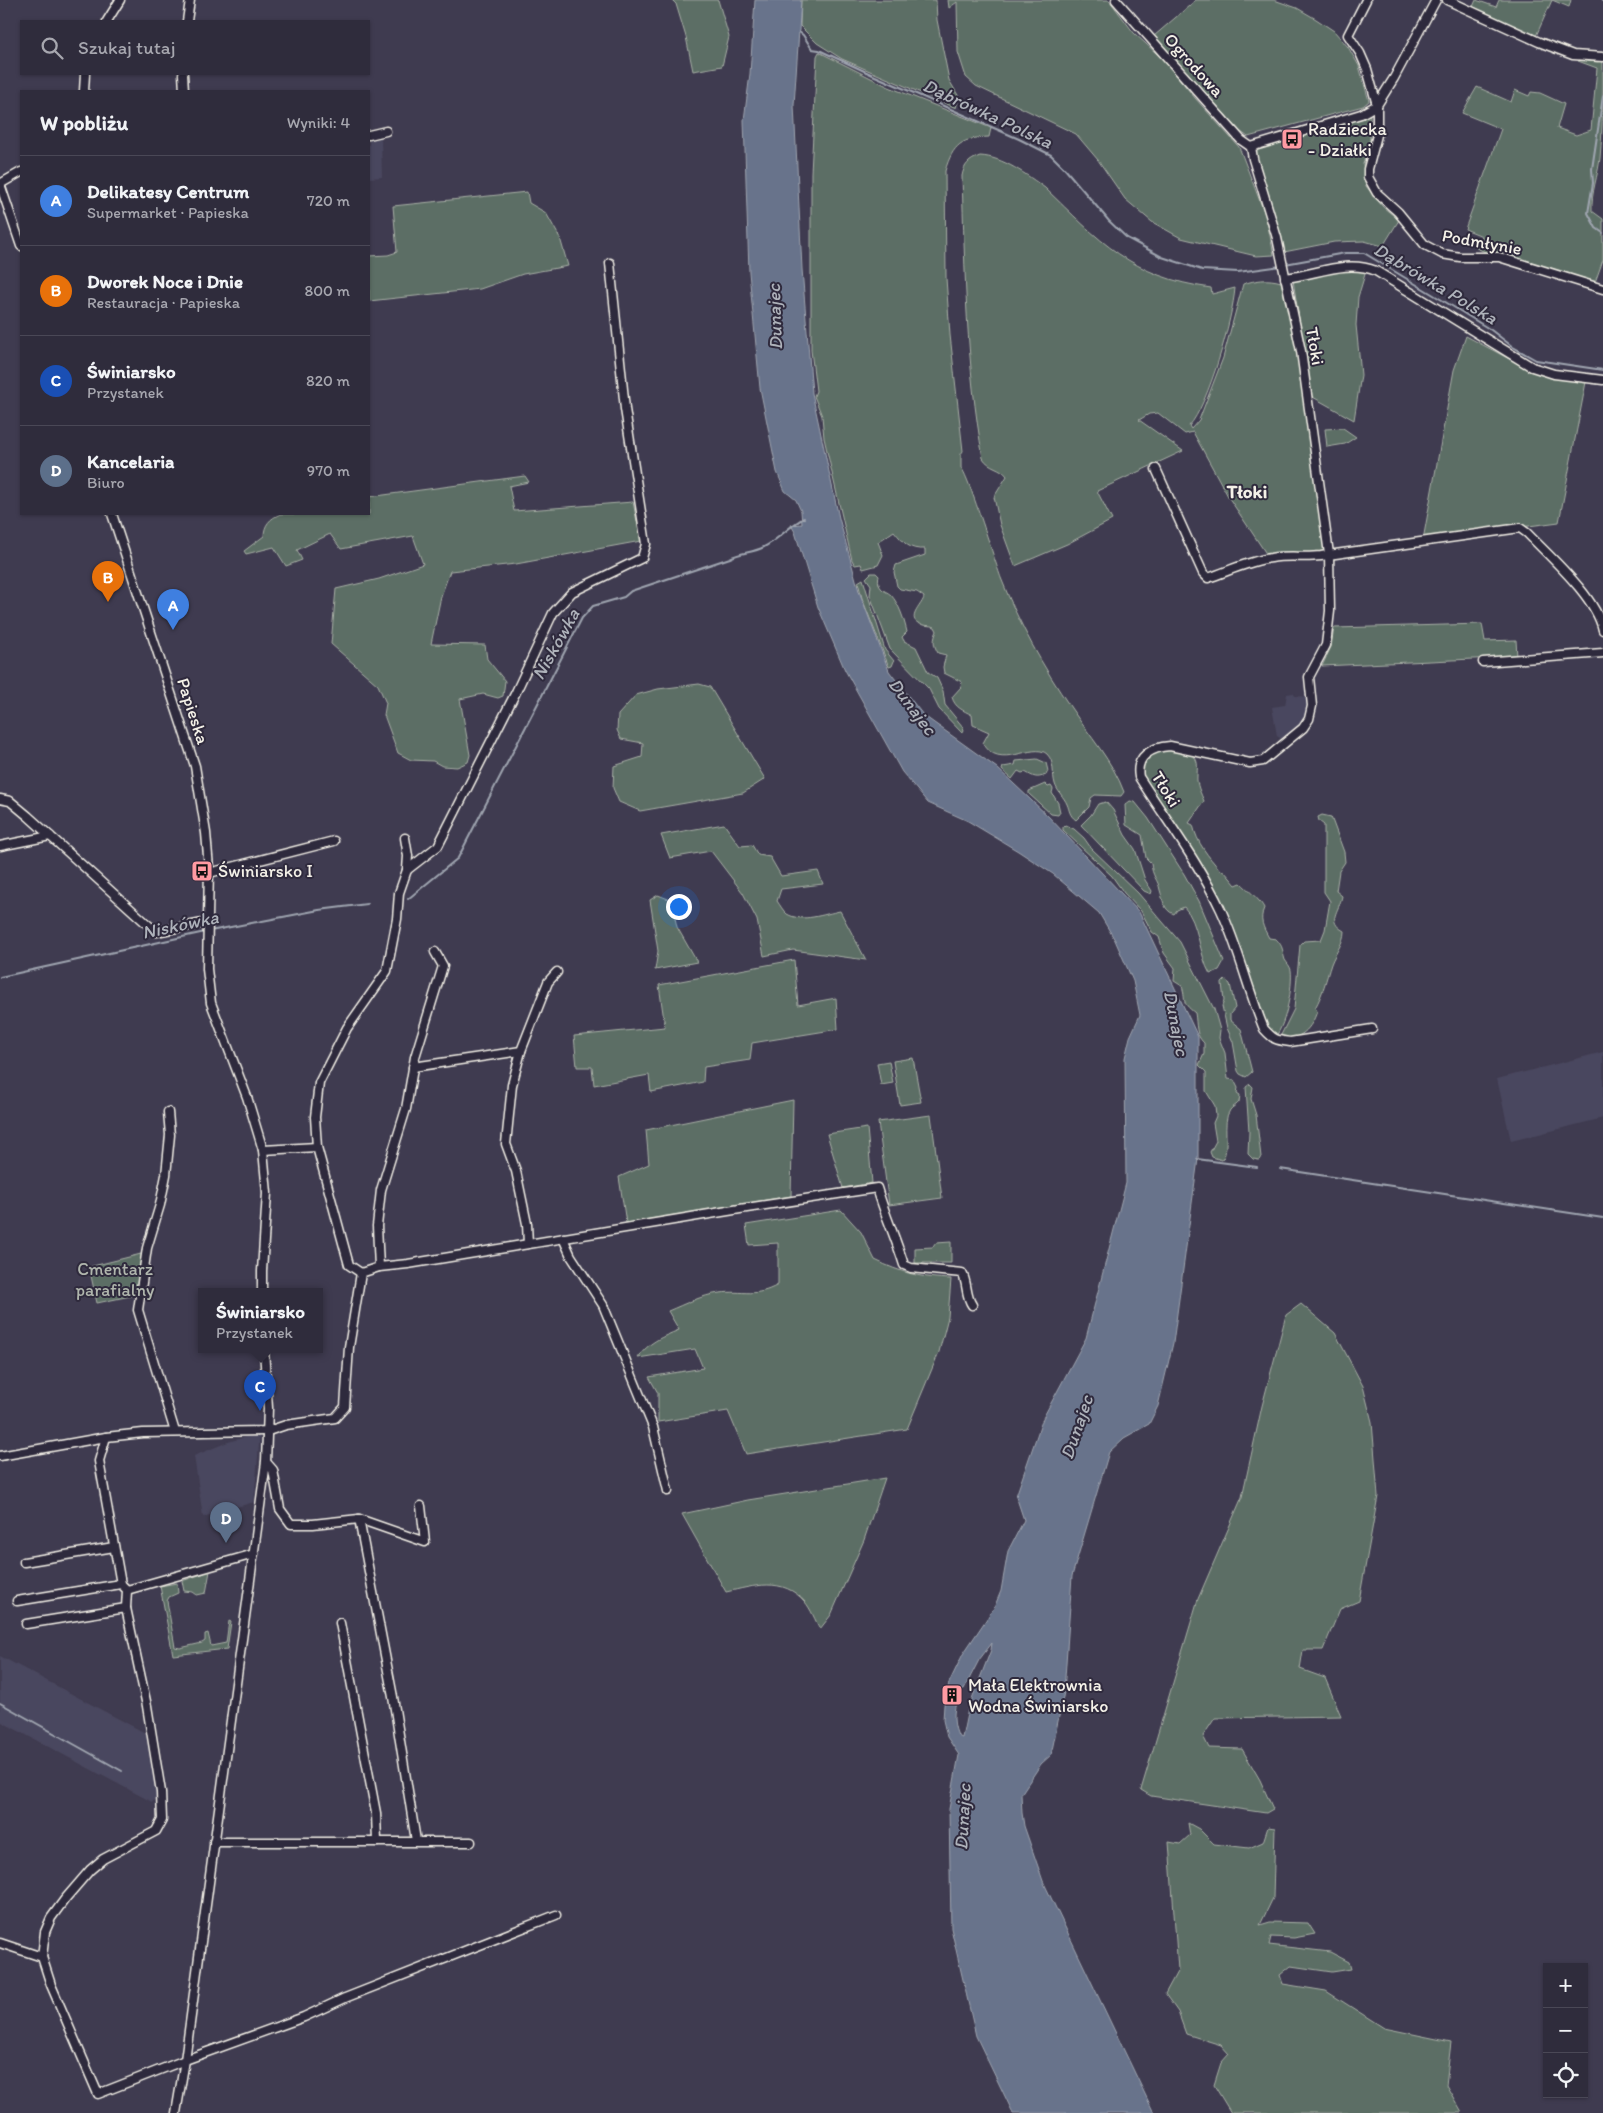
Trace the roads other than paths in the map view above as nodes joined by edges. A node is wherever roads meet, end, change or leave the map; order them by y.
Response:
1 (120, 0) edge
2 (190, 0) edge
3 (1116, 0) edge
4 (1366, 0) edge
5 (1436, 0) edge
6 (1447, 0) edge
7 (108, 20) edge
8 (187, 20) edge
9 (1603, 57) edge
10 (85, 75) edge
11 (183, 75) edge
12 (84, 90) edge
13 (184, 90) edge
14 (1377, 105) junction
15 (386, 131) dead end
16 (370, 135) edge
17 (1251, 147) junction
18 (20, 173) edge
19 (0, 184) edge
20 (20, 243) edge
21 (610, 263) dead end
22 (1285, 275) junction
23 (1603, 289) edge
24 (1603, 380) edge
25 (1156, 469) dead end
26 (112, 515) edge
27 (1329, 554) junction
28 (1603, 630) edge
29 (1603, 653) edge
30 (1483, 662) dead end
31 (0, 799) edge
32 (50, 836) junction
33 (405, 838) dead end
34 (334, 841) dead end
35 (0, 846) edge
36 (407, 870) junction
37 (209, 873) junction
38 (208, 923) junction
39 (435, 952) dead end
40 (557, 972) dead end
41 (1372, 1029) dead end
42 (521, 1050) junction
43 (413, 1067) junction
44 (168, 1112) dead end
45 (317, 1147) junction
46 (263, 1150) junction
47 (563, 1238) junction
48 (528, 1244) junction
49 (379, 1267) junction
50 (361, 1273) junction
51 (262, 1288) edge
52 (972, 1305) dead end
53 (264, 1353) edge
54 (268, 1431) junction
55 (175, 1432) junction
56 (106, 1437) junction
57 (0, 1456) edge
58 (266, 1462) junction
59 (668, 1490) dead end
60 (421, 1506) dead end
61 (359, 1519) junction
62 (114, 1547) junction
63 (254, 1554) junction
64 (24, 1562) dead end
65 (121, 1584) junction
66 (127, 1590) junction
67 (17, 1601) dead end
68 (126, 1608) junction
69 (340, 1623) dead end
70 (26, 1624) dead end
71 (214, 1842) junction
72 (377, 1842) junction
73 (416, 1842) junction
74 (471, 1842) dead end
75 (556, 1915) dead end
76 (0, 1943) edge
77 (42, 1956) junction
78 (185, 2060) junction
79 (177, 2111) edge

1 - 7 street
2 - 8 street
3 - 17 street, Ogrodowa
4 - 14 street, Podmłynie
5 - 14 street
6 - 9 street
10 - 12 street
11 - 13 street
14 - 17 street
14 - 23 street, Podmłynie
15 - 16 street
17 - 22 street, Tłoki
18 - 19 street
19 - 20 street
21 - 36 street
22 - 24 street
22 - 27 street, Tłoki
25 - 27 street
26 - 37 street, Papieska
27 - 28 street
27 - 41 street, Tłoki
29 - 30 street
31 - 32 street
32 - 35 street
32 - 38 street
33 - 36 street
34 - 37 street
36 - 45 street
37 - 38 street, Papieska
38 - 46 street, Papieska
39 - 43 street
40 - 42 street
42 - 43 street
42 - 48 street
43 - 49 street
44 - 55 street
45 - 46 street
45 - 50 street
46 - 51 street, Papieska
47 - 48 street
47 - 52 street
47 - 59 street
48 - 49 street
49 - 50 street
50 - 54 street
53 - 54 street
54 - 55 street
54 - 58 street
55 - 56 street
56 - 57 street
56 - 62 street
58 - 61 street
58 - 63 street
60 - 61 street
61 - 73 street
62 - 64 street
62 - 65 street
63 - 66 street
63 - 71 street
65 - 66 street
65 - 67 street
66 - 68 street
68 - 70 street
68 - 77 street
69 - 72 street
71 - 72 street
71 - 78 street
72 - 73 street
73 - 74 street
75 - 78 street
76 - 77 street
77 - 78 street
78 - 79 street

